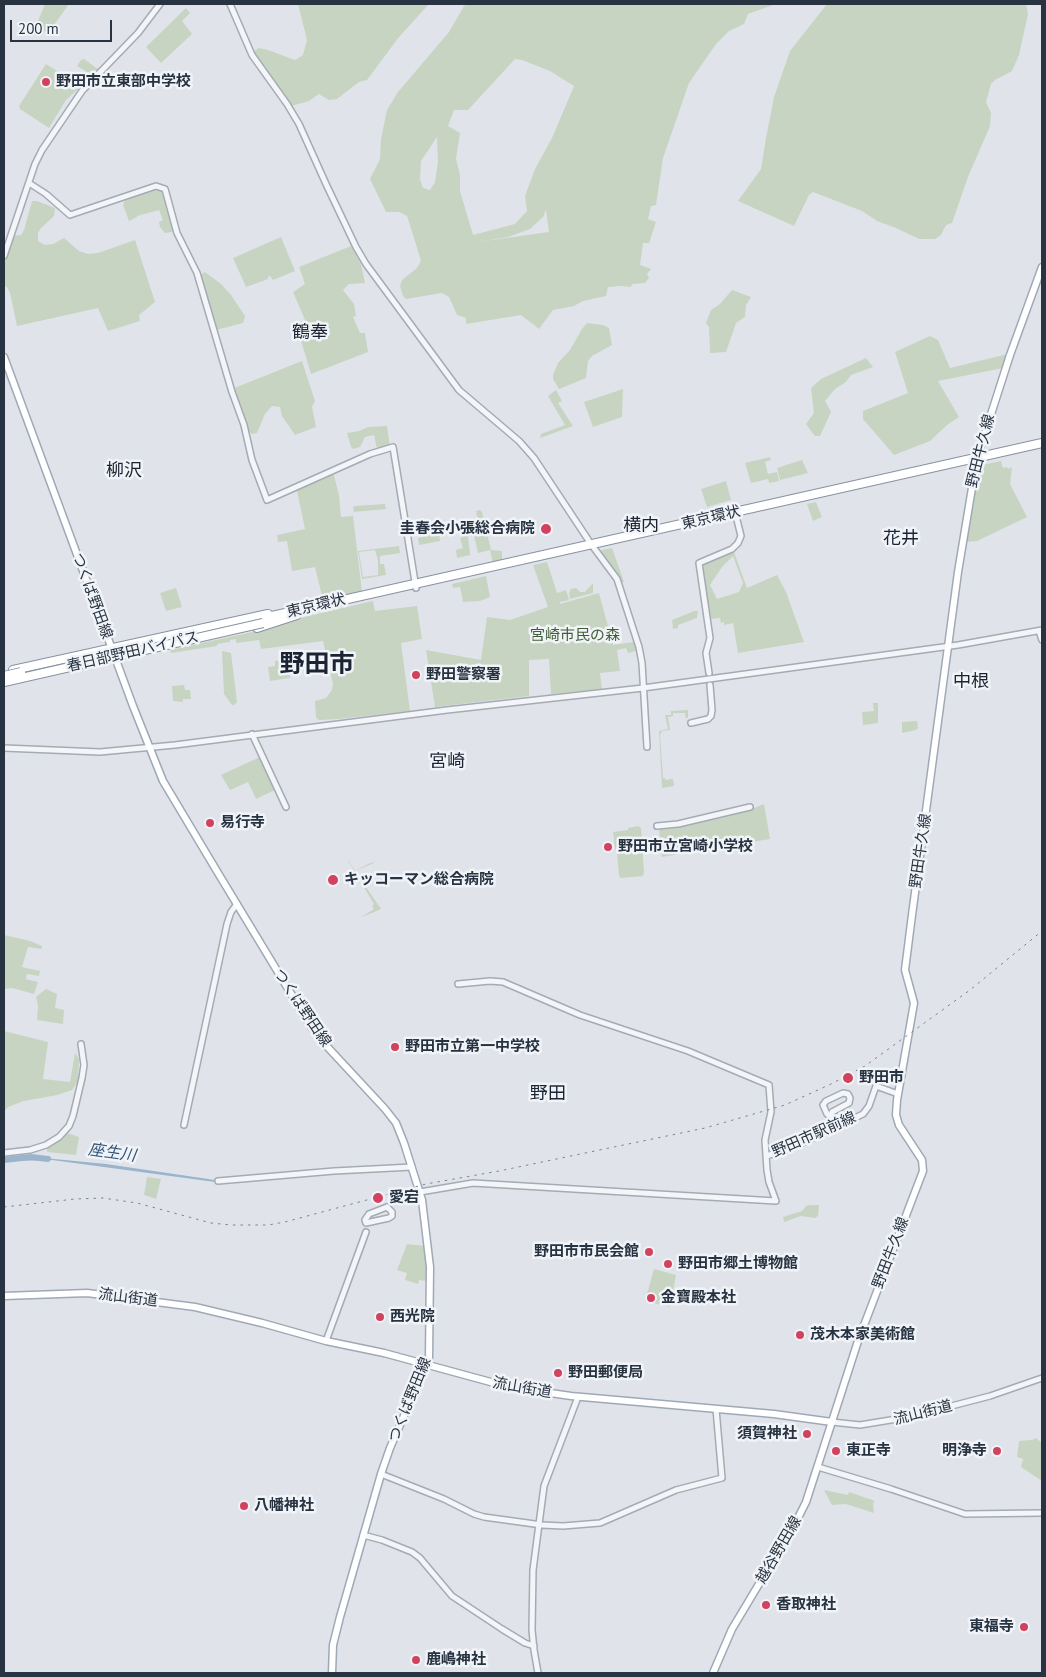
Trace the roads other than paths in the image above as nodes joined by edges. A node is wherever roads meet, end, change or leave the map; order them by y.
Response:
1 (160, 4) edge
2 (230, 4) edge
3 (29, 183) junction
4 (4, 256) edge
5 (1042, 267) edge
6 (4, 357) edge
7 (1042, 443) edge
8 (1042, 448) edge
9 (976, 460) junction
10 (736, 516) junction
11 (592, 546) junction
12 (415, 586) junction
13 (331, 603) junction
14 (297, 615) junction
15 (263, 620) junction
16 (1040, 630) edge
17 (1042, 640) edge
18 (949, 646) junction
19 (111, 648) junction
20 (115, 660) junction
21 (708, 672) dead end
22 (4, 674) edge
23 (4, 683) edge
24 (710, 685) dead end
25 (643, 688) junction
26 (691, 723) dead end
27 (252, 734) junction
28 (148, 746) junction
29 (647, 747) dead end
30 (4, 748) edge
31 (750, 807) dead end
32 (286, 808) dead end
33 (657, 826) dead end
34 (237, 904) junction
35 (458, 984) dead end
36 (81, 1044) dead end
37 (898, 1094) junction
38 (831, 1117) junction
39 (184, 1125) dead end
40 (836, 1127) junction
41 (4, 1153) edge
42 (766, 1156) junction
43 (412, 1167) junction
44 (218, 1181) dead end
45 (420, 1192) junction
46 (366, 1223) junction
47 (373, 1223) junction
48 (366, 1232) junction
49 (4, 1296) edge
50 (326, 1341) junction
51 (426, 1364) junction
52 (1042, 1378) edge
53 (578, 1397) junction
54 (716, 1409) junction
55 (832, 1422) junction
56 (818, 1468) junction
57 (381, 1474) junction
58 (1042, 1513) edge
59 (538, 1525) junction
60 (362, 1535) junction
61 (534, 1646) junction
62 (332, 1673) edge
63 (538, 1673) edge
64 (713, 1673) edge

1 - 3 street
2 - 11 street
3 - 4 street
3 - 12 street
5 - 9 main road, 野田牛久線
6 - 19 main road, つくば野田線
7 - 9 highway, 東京環状
8 - 9 highway, 東京環状
9 - 10 highway, 東京環状
9 - 11 highway, 東京環状
9 - 18 main road, 野田牛久線
10 - 11 highway, 東京環状
10 - 21 street
11 - 12 highway, 東京環状
11 - 25 street
12 - 13 highway, 東京環状
12 - 14 highway, 東京環状
13 - 15 highway, 東京環状
13 - 19 highway
14 - 15 highway, 東京環状
14 - 20 highway
15 - 22 highway, 春日部野田バイパス, bridge
15 - 23 highway, 春日部野田バイパス, bridge
16 - 17 street
16 - 18 street
18 - 25 street
18 - 37 main road, 野田牛久線
19 - 20 main road, つくば野田線
19 - 22 highway
20 - 23 highway
20 - 28 main road, つくば野田線
24 - 26 street
25 - 27 street
25 - 29 street
27 - 28 street
27 - 32 street
28 - 30 street
28 - 34 main road, つくば野田線
31 - 33 street
34 - 39 street
34 - 43 main road, つくば野田線
35 - 42 street
36 - 41 street
37 - 40 street, 野田市駅前線
37 - 55 main road, 野田牛久線
38 - 38 street
38 - 40 street
40 - 42 street, 野田市駅前線
42 - 45 street
43 - 44 street
43 - 45 main road, つくば野田線
45 - 51 main road, つくば野田線
46 - 47 street
46 - 47 street
46 - 48 street
47 - 48 street
48 - 50 street
49 - 50 main road, 流山街道
50 - 51 main road, 流山街道
51 - 53 main road, 流山街道
51 - 57 main road, つくば野田線
52 - 55 street, 流山街道
53 - 54 main road, 流山街道
53 - 59 street
54 - 55 main road, 流山街道
54 - 59 street
55 - 56 main road, 越谷野田線
56 - 58 street
56 - 64 main road, 越谷野田線
57 - 59 street
57 - 60 main road, つくば野田線
59 - 61 street
60 - 61 street
60 - 62 main road, つくば野田線
61 - 63 street

